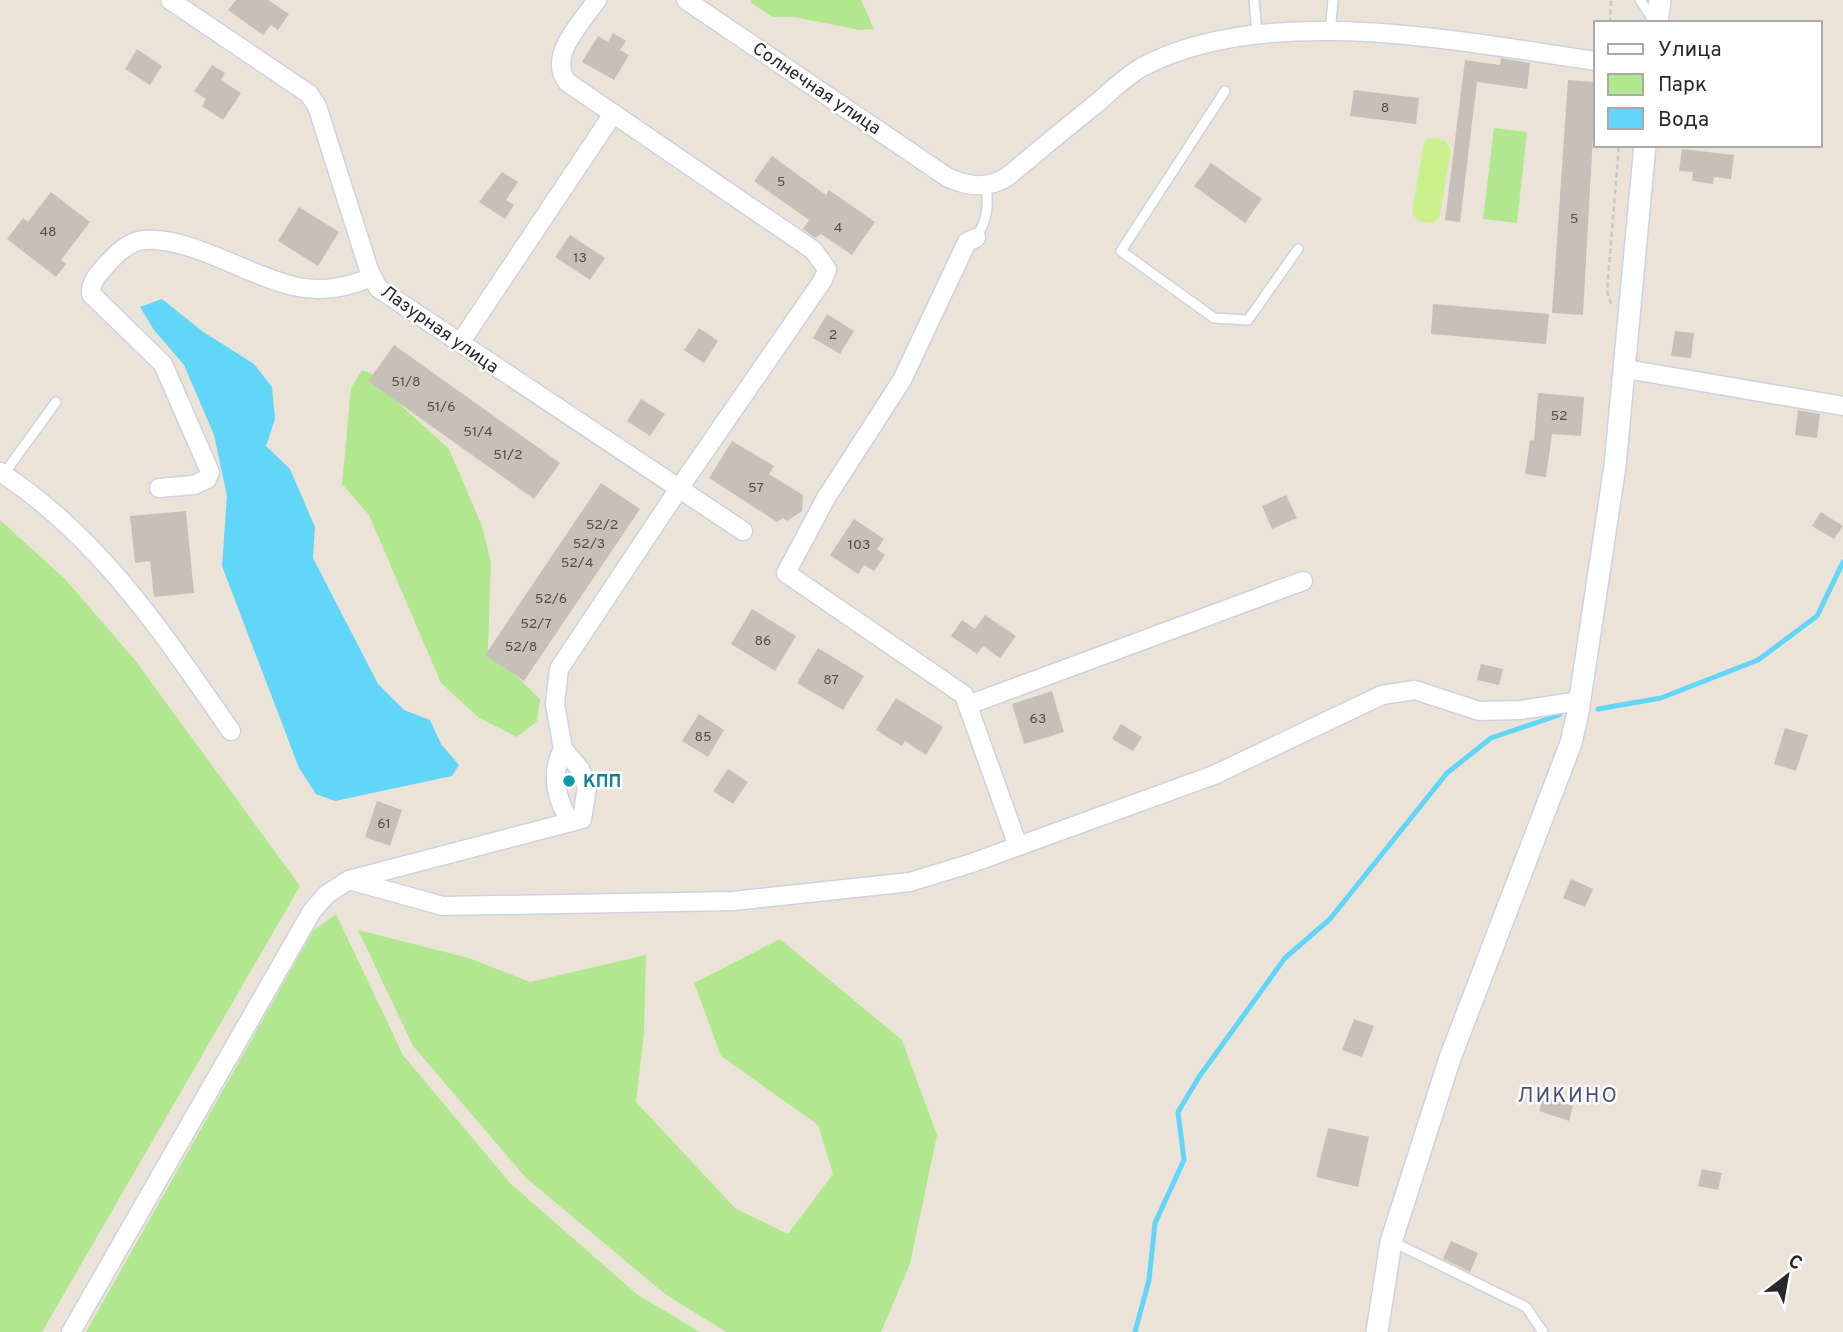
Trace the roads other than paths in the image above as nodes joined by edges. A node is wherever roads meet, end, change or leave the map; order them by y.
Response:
1 (170, 0) edge
2 (597, 0) edge
3 (686, 0) edge
4 (1254, 0) edge
5 (1333, 0) edge
6 (1640, 0) edge
7 (1660, 0) edge
8 (1655, 21) edge
9 (1656, 21) edge
10 (1258, 33) junction
11 (1330, 33) junction
12 (1594, 61) edge
13 (1225, 91) dead end
14 (613, 114) junction
15 (1645, 147) edge
16 (986, 186) junction
17 (976, 238) joint
18 (1298, 249) dead end
19 (372, 277) junction
20 (460, 343) junction
21 (1626, 369) junction
22 (57, 402) dead end
23 (1843, 406) edge
24 (2, 474) edge
25 (159, 488) dead end
26 (678, 490) junction
27 (743, 531) dead end
28 (1303, 581) dead end
29 (1580, 701) junction
30 (968, 705) junction
31 (231, 731) dead end
32 (563, 749) junction
33 (576, 821) junction
34 (1018, 846) junction
35 (349, 880) junction
36 (1391, 1242) junction
37 (71, 1332) edge
38 (1377, 1332) edge
39 (1543, 1332) edge

1 - 19 street, Лазурная улица
2 - 14 street
3 - 16 street, Солнечная улица
4 - 10 lane
5 - 11 lane
6 - 8 lane
7 - 9 street
10 - 11 street
10 - 16 street
11 - 12 street
13 - 18 lane
14 - 20 street
14 - 26 street
15 - 21 street
16 - 17 lane
17 - 30 street
19 - 20 street, Лазурная улица
19 - 25 street
20 - 26 street, Лазурная улица
21 - 23 street
21 - 29 street
22 - 24 lane
24 - 31 street
26 - 27 street, Лазурная улица
26 - 32 street
28 - 30 street
29 - 34 street
29 - 36 street
30 - 34 street
32 - 33 street
32 - 33 street
33 - 35 street
34 - 35 street
35 - 37 street
36 - 38 street
36 - 39 lane

